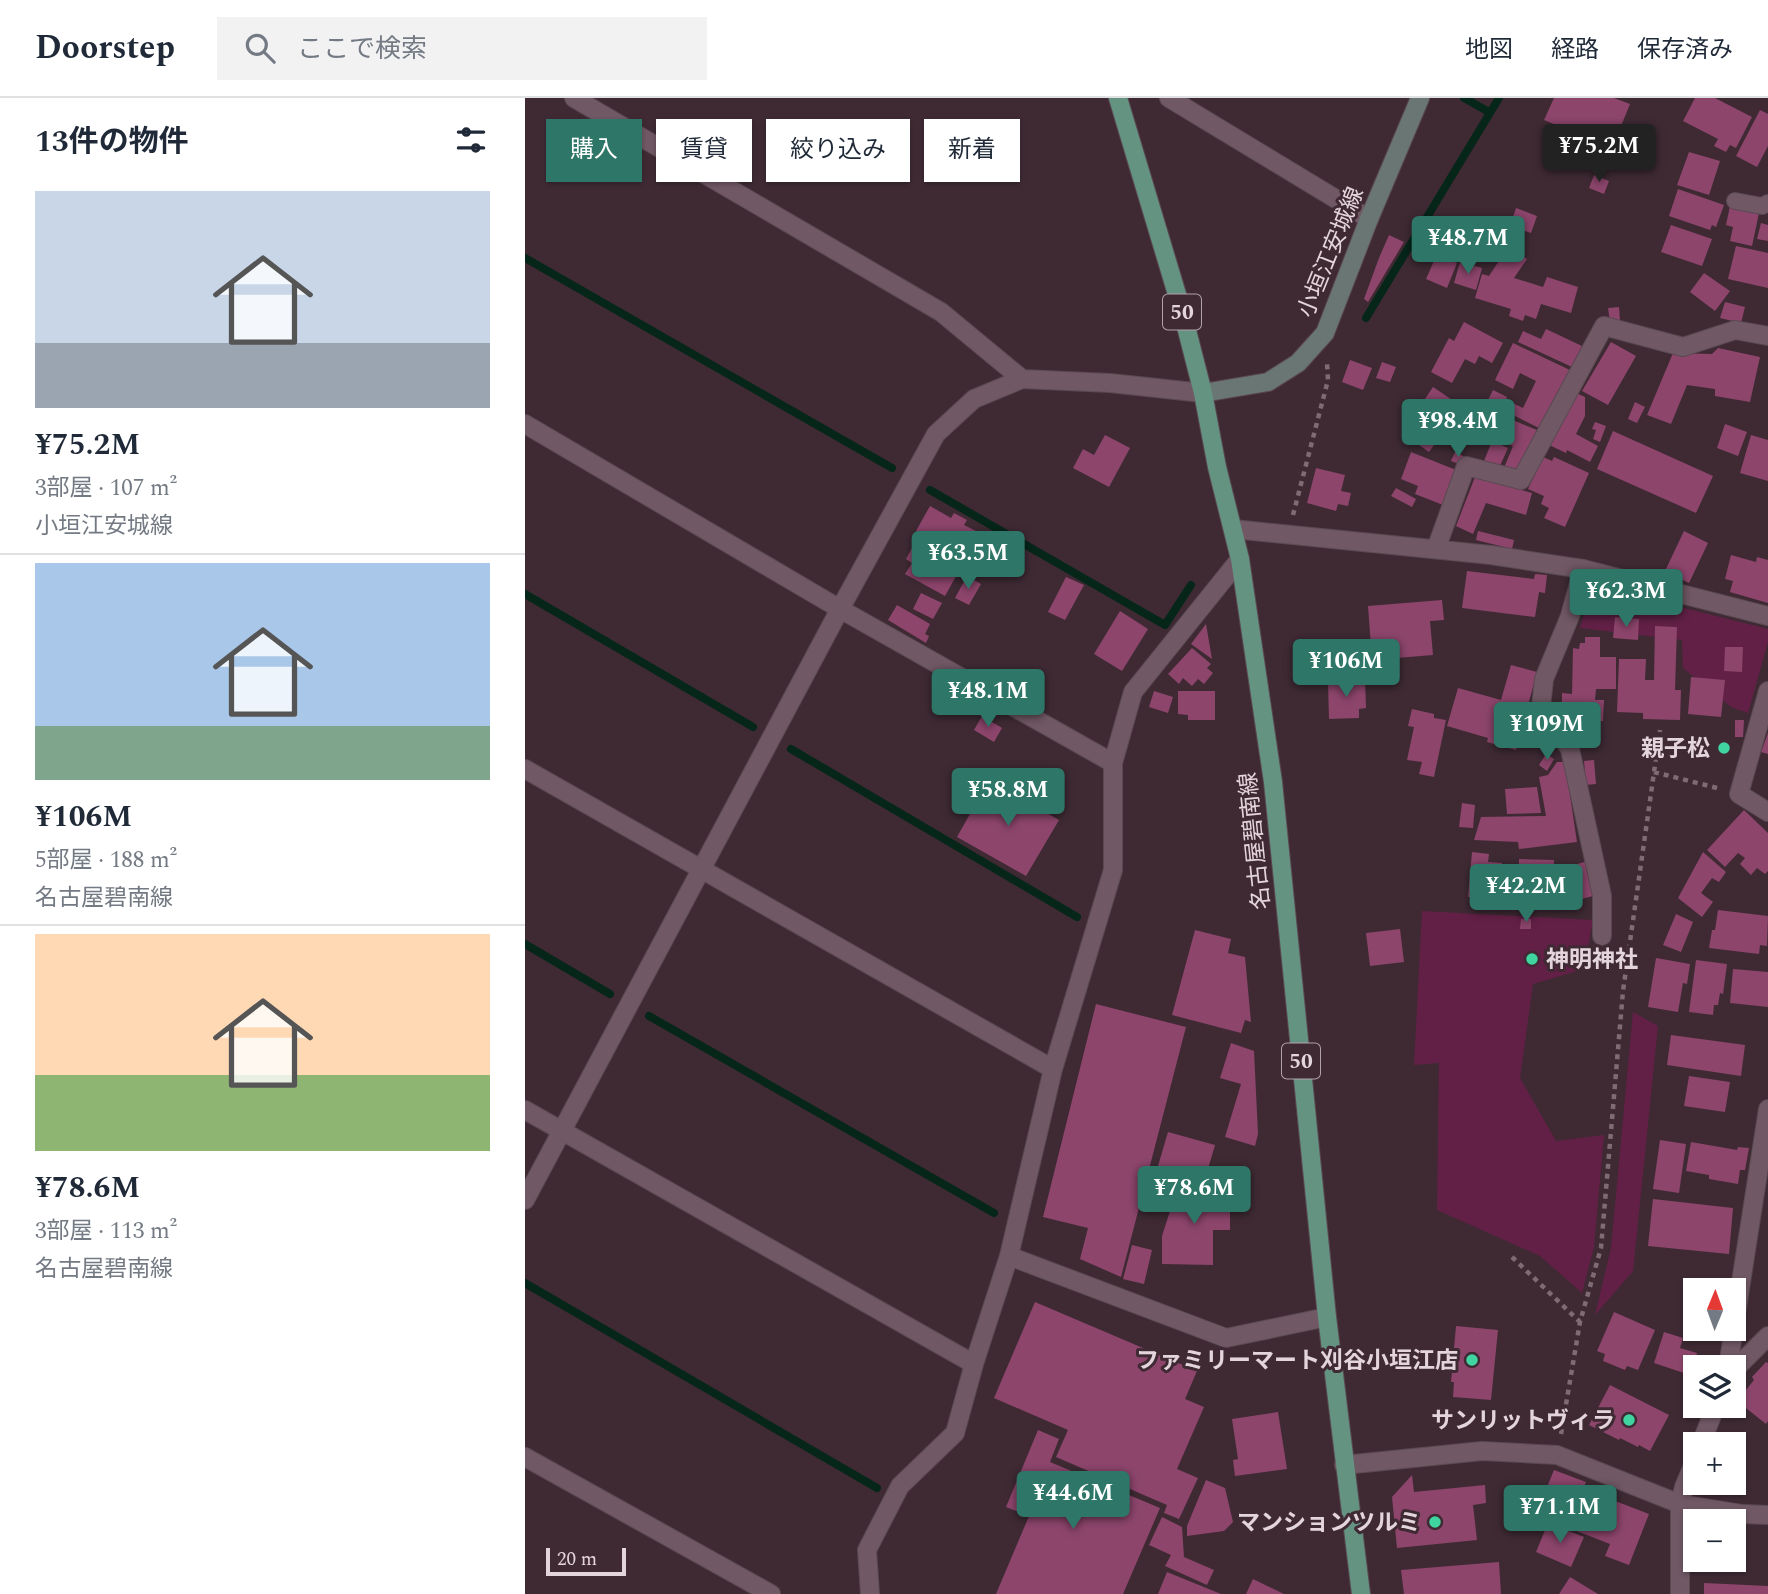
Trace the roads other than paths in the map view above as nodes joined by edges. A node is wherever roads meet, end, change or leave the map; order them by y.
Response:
1 (574, 98) edge
2 (1118, 98) edge
3 (1169, 98) edge
4 (1420, 98) edge
5 (1735, 201) dead end
6 (1768, 203) edge
7 (1369, 219) junction
8 (1768, 336) edge
9 (1022, 379) junction
10 (1203, 393) junction
11 (525, 424) edge
12 (1233, 529) junction
13 (1436, 549) junction
14 (1240, 559) junction
15 (1583, 569) junction
16 (840, 609) junction
17 (1768, 616) edge
18 (1768, 691) edge
19 (1113, 763) junction
20 (525, 769) edge
21 (1768, 812) edge
22 (701, 871) junction
23 (1602, 936) dead end
24 (1053, 1069) junction
25 (1768, 1109) edge
26 (525, 1110) edge
27 (562, 1131) junction
28 (525, 1200) edge
29 (1009, 1256) junction
30 (1742, 1278) edge
31 (1327, 1317) junction
32 (1768, 1336) edge
33 (1746, 1358) edge
34 (974, 1364) junction
35 (525, 1457) edge
36 (1344, 1465) junction
37 (1683, 1491) edge
38 (1680, 1504) junction
39 (1768, 1515) edge
40 (771, 1594) edge
41 (870, 1594) edge
42 (1361, 1594) edge
43 (1680, 1594) edge

1 - 9 street
2 - 10 main road, 名古屋碧南線 / 50
3 - 7 street
4 - 7 main road, 小垣江安城線
5 - 6 lane
7 - 10 main road, 小垣江安城線
8 - 13 street
9 - 10 street
9 - 16 street
10 - 12 main road, 名古屋碧南線 / 50
11 - 16 street
12 - 13 street
12 - 14 main road, 名古屋碧南線 / 50
13 - 15 street
14 - 19 street
14 - 31 main road, 名古屋碧南線 / 50
15 - 17 street
15 - 23 street
16 - 19 street
16 - 22 street
18 - 21 street
19 - 24 street
20 - 22 street
22 - 24 street
22 - 27 street
24 - 29 street
25 - 30 street
26 - 27 street
27 - 28 street
27 - 34 street
29 - 31 street
29 - 34 street
31 - 36 main road, 名古屋碧南線 / 50
32 - 33 street
34 - 41 street
35 - 40 street
36 - 38 street
36 - 42 main road, 名古屋碧南線 / 50
37 - 38 street
38 - 39 street
38 - 43 street

